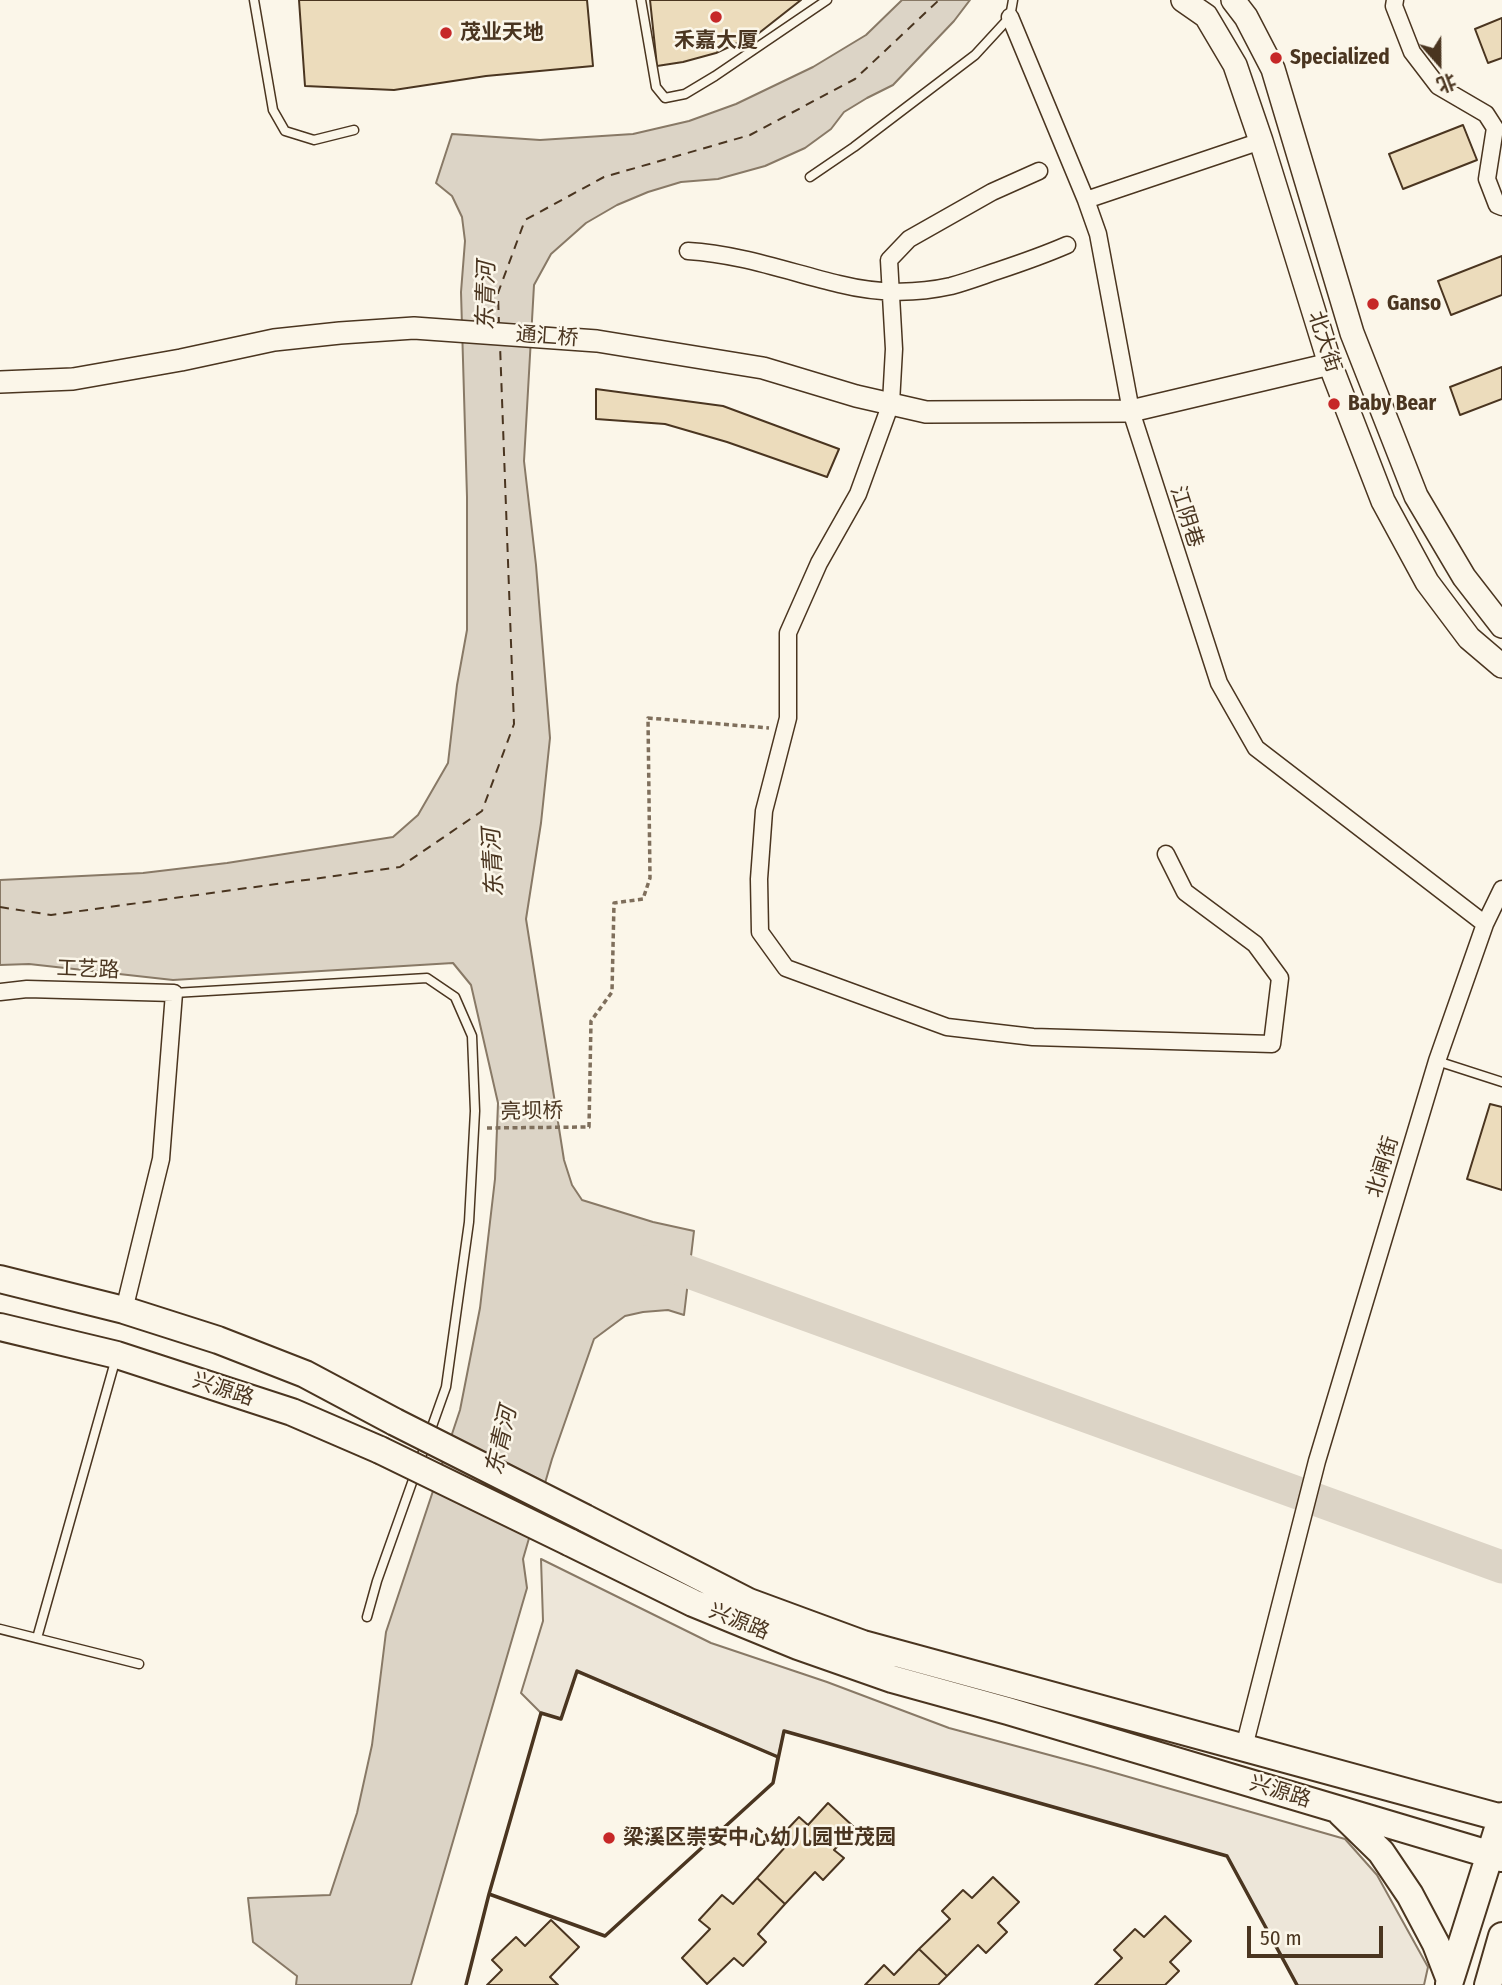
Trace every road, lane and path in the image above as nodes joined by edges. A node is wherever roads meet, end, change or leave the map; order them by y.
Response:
1 (254, 0) edge
2 (641, 0) edge
3 (827, 0) edge
4 (1013, 0) edge
5 (1183, 0) edge
6 (1233, 0) edge
7 (1395, 0) edge
8 (1209, 8) edge
9 (1010, 17) junction
10 (354, 130) dead end
11 (1261, 141) junction
12 (1039, 171) dead end
13 (810, 177) dead end
14 (1086, 200) junction
15 (1502, 207) edge
16 (1067, 245) dead end
17 (688, 251) dead end
18 (890, 292) junction
19 (1329, 363) junction
20 (0, 382) edge
21 (891, 403) junction
22 (1130, 411) junction
23 (1502, 626) edge
24 (1502, 666) edge
25 (785, 730) junction
26 (1166, 854) dead end
27 (1502, 890) edge
28 (1485, 924) junction
29 (0, 992) edge
30 (174, 993) junction
31 (1437, 1061) junction
32 (1502, 1083) edge
33 (474, 1128) junction
34 (0, 1279) edge
35 (124, 1310) junction
36 (0, 1327) edge
37 (117, 1355) junction
38 (367, 1617) dead end
39 (0, 1629) edge
40 (37, 1638) junction
41 (139, 1664) dead end
42 (1244, 1747) junction
43 (1338, 1810) junction
44 (1502, 1817) edge
45 (1495, 1856) edge
46 (1502, 1936) edge
47 (1450, 1983) edge
48 (1488, 1985) edge

1 - 10 lane
2 - 3 lane
4 - 9 lane
5 - 8 main road, 北大街
6 - 23 main road, 北大街
7 - 15 street
8 - 11 main road, 北大街
9 - 13 lane
9 - 14 street, 江阴巷
11 - 14 street
11 - 19 main road, 北大街
12 - 18 street
14 - 22 street, 江阴巷
16 - 18 street
17 - 18 street
18 - 21 street
19 - 22 street, 通汇桥
19 - 24 main road, 北大街
20 - 21 street, 通汇桥
21 - 22 street, 通汇桥
21 - 25 street
22 - 28 street, 江阴巷
25 - 26 street
25 - 33 path, 亮坝桥
27 - 28 street, 北闸街
28 - 31 street, 北闸街
29 - 30 street, 工艺路
30 - 33 lane
30 - 35 street
31 - 32 lane
31 - 42 street, 北闸街
33 - 38 lane
34 - 35 main road, 兴源路
35 - 42 main road, 兴源路, bridge
36 - 37 main road, 兴源路
37 - 40 lane
37 - 43 main road, 兴源路, bridge
39 - 40 lane
40 - 41 lane
42 - 44 main road, 兴源路
43 - 45 main road, 兴源路
43 - 47 main road
44 - 45 main road
45 - 47 main road
46 - 48 main road

